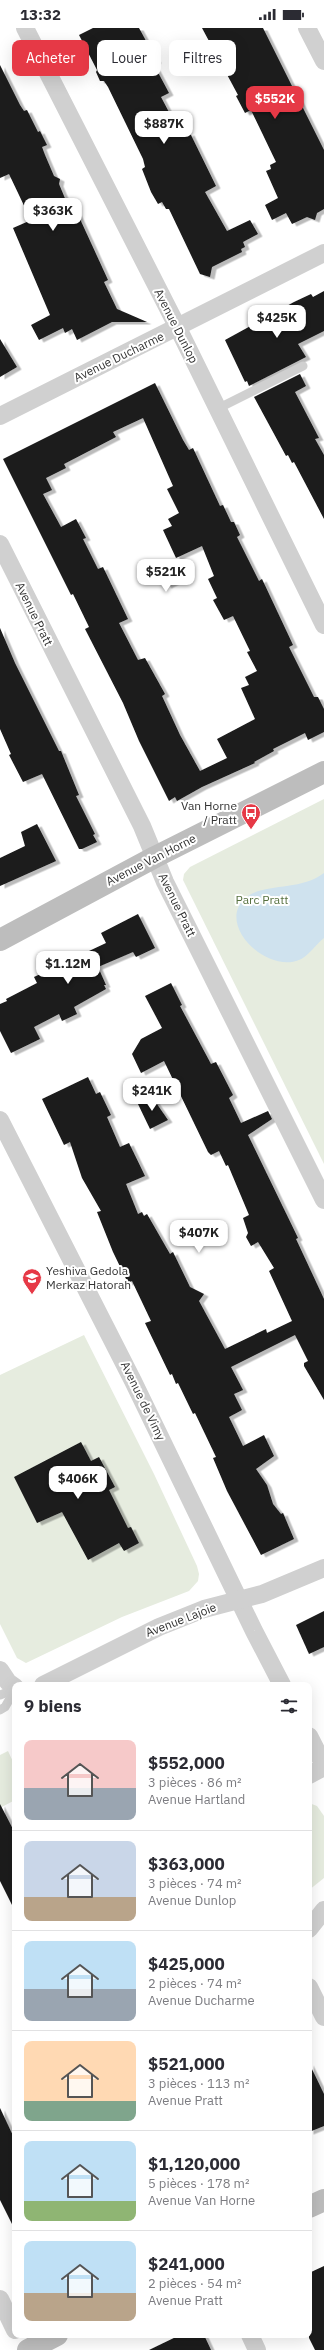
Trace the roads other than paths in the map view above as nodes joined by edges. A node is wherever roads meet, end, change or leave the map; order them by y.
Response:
1 (25, 28) edge
2 (308, 28) edge
3 (324, 61) edge
4 (324, 253) edge
5 (178, 328) junction
6 (303, 366) dead end
7 (217, 409) junction
8 (0, 416) edge
9 (0, 544) edge
10 (324, 625) edge
11 (324, 772) edge
12 (155, 857) junction
13 (0, 940) edge
14 (0, 1120) edge
15 (324, 1200) edge
16 (324, 1568) edge
17 (238, 1599) junction
18 (0, 1670) edge
19 (49, 1682) edge
20 (280, 1682) edge
21 (12, 1686) edge
22 (12, 1690) edge
23 (12, 1694) edge
24 (0, 1695) edge
25 (0, 1710) edge
26 (312, 1742) edge
27 (324, 1766) edge
28 (312, 1773) edge
29 (324, 1910) edge
30 (312, 1925) edge
31 (312, 1994) edge
32 (324, 2018) edge
33 (324, 2200) edge
34 (312, 2206) edge
35 (0, 2300) edge
36 (12, 2324) edge
37 (20, 2338) edge
38 (52, 2338) edge
39 (251, 2338) edge
40 (27, 2350) edge
41 (257, 2350) edge

1 - 5 street, Avenue Dunlop
2 - 3 street
4 - 5 street, Avenue Ducharme
5 - 7 street, Avenue Dunlop
5 - 8 street, Avenue Ducharme
6 - 7 lane
7 - 10 street, Avenue Dunlop
9 - 12 street, Avenue Pratt
11 - 12 main road, Avenue Van Horne
12 - 13 main road, Avenue Van Horne
12 - 15 street, Avenue Pratt
14 - 17 street, Avenue de Vimy
16 - 17 street, Avenue Lajoie
17 - 19 street, Avenue Lajoie
17 - 20 street, Avenue de Vimy
18 - 21 street
22 - 24 lane
23 - 25 lane
26 - 27 street
27 - 28 street
29 - 30 street
31 - 32 street
33 - 34 main road
35 - 36 street
37 - 40 street
38 - 40 main road
39 - 41 street

